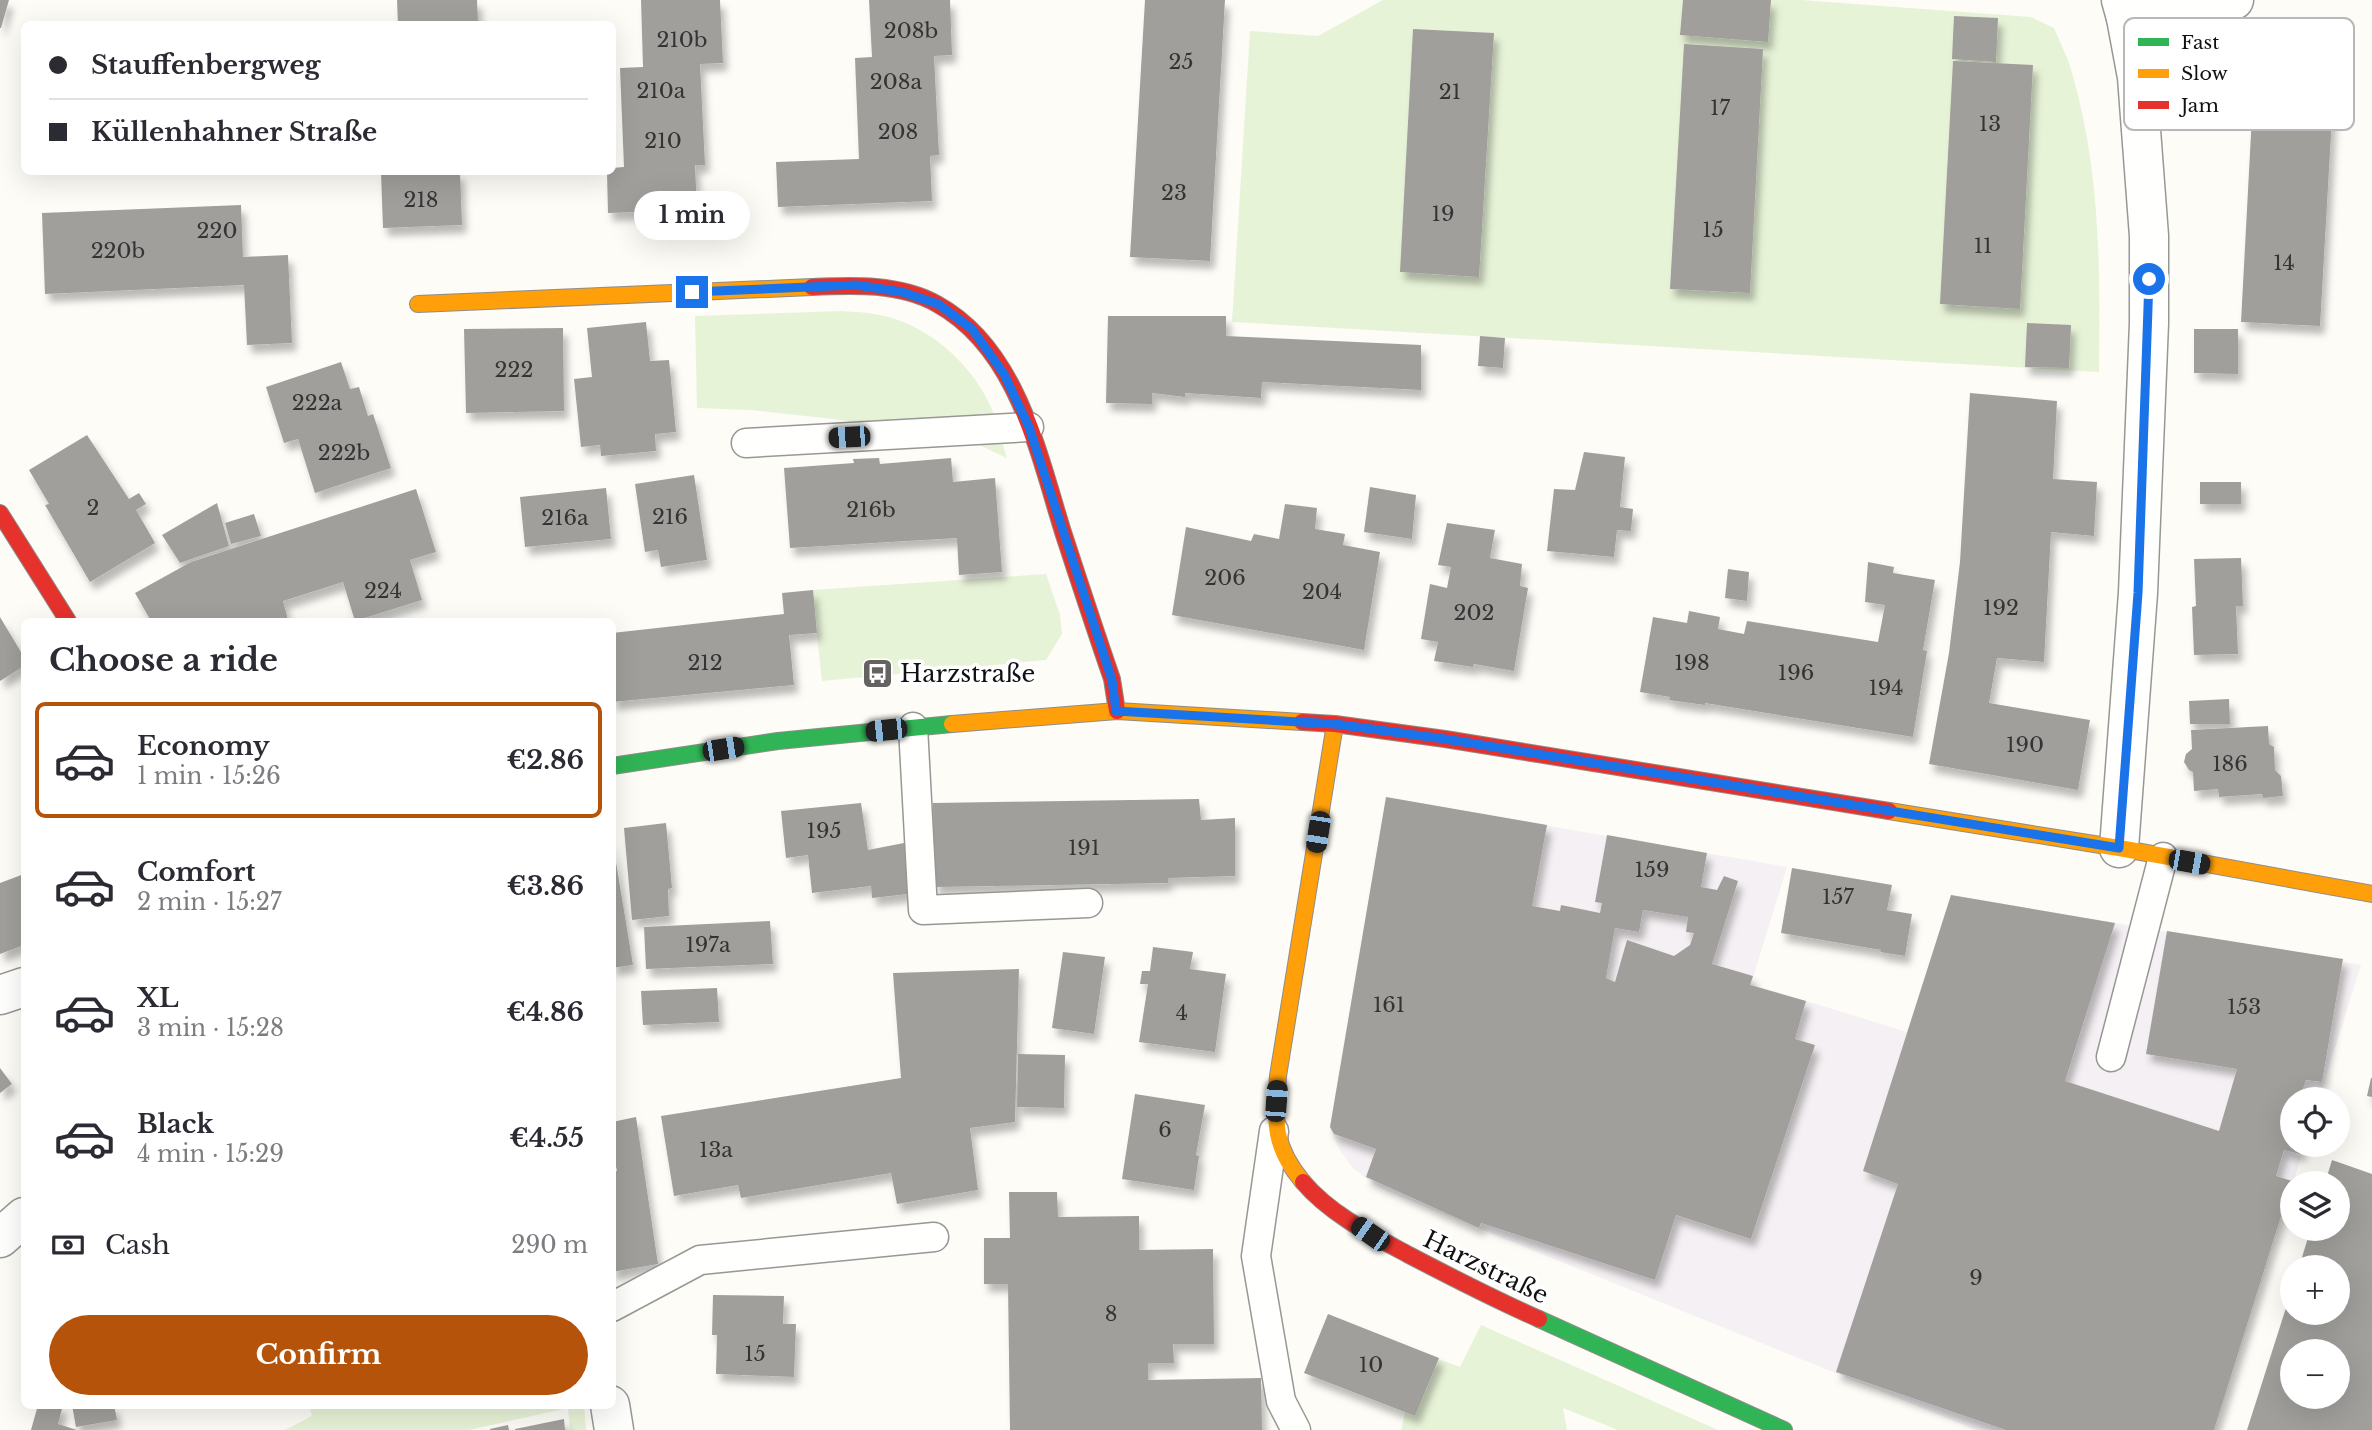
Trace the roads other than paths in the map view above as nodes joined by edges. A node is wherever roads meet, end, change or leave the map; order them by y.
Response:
1 (2234, 0) edge
2 (2123, 9) edge
3 (2142, 130) edge
4 (418, 304) dead end
5 (1029, 427) junction
6 (746, 443) dead end
7 (0, 513) edge
8 (66, 618) edge
9 (1116, 711) junction
10 (1335, 724) junction
11 (912, 727) junction
12 (616, 765) edge
13 (2119, 848) junction
14 (2163, 857) junction
15 (2372, 894) edge
16 (1088, 903) dead end
17 (21, 988) edge
18 (0, 995) edge
19 (2111, 1057) dead end
20 (1275, 1125) junction
21 (21, 1220) edge
22 (934, 1237) dead end
23 (0, 1238) edge
24 (616, 1305) edge
25 (611, 1409) edge
26 (614, 1430) edge
27 (1296, 1430) edge
28 (1784, 1430) edge

1 - 2 street
3 - 13 street
4 - 5 street
5 - 6 lane
5 - 9 street
7 - 8 street
9 - 10 street
9 - 11 street
10 - 13 street
10 - 20 street, Harzstraße
11 - 12 street
11 - 16 lane
13 - 14 street
14 - 15 street
14 - 19 lane
17 - 18 street
20 - 27 lane
20 - 28 street, Harzstraße
21 - 23 street
22 - 24 lane
25 - 26 street

